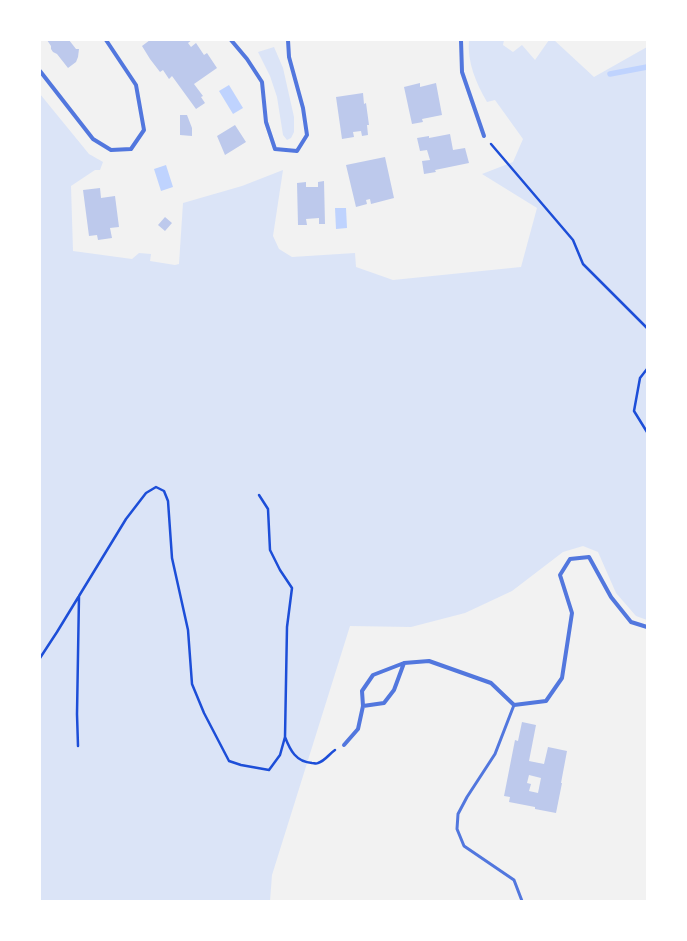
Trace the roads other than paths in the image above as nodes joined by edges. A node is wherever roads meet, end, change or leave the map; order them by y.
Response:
1 (106, 40) edge
2 (231, 40) edge
3 (288, 40) edge
4 (461, 40) edge
5 (40, 71) edge
6 (484, 136) road end
7 (647, 627) edge
8 (404, 663) junction
9 (514, 705) junction
10 (363, 706) junction
11 (344, 745) road end
12 (522, 901) edge

1 - 5 street
2 - 3 street
4 - 6 street
7 - 9 street
8 - 9 street
8 - 10 street
8 - 10 street
9 - 12 lane
10 - 11 street

